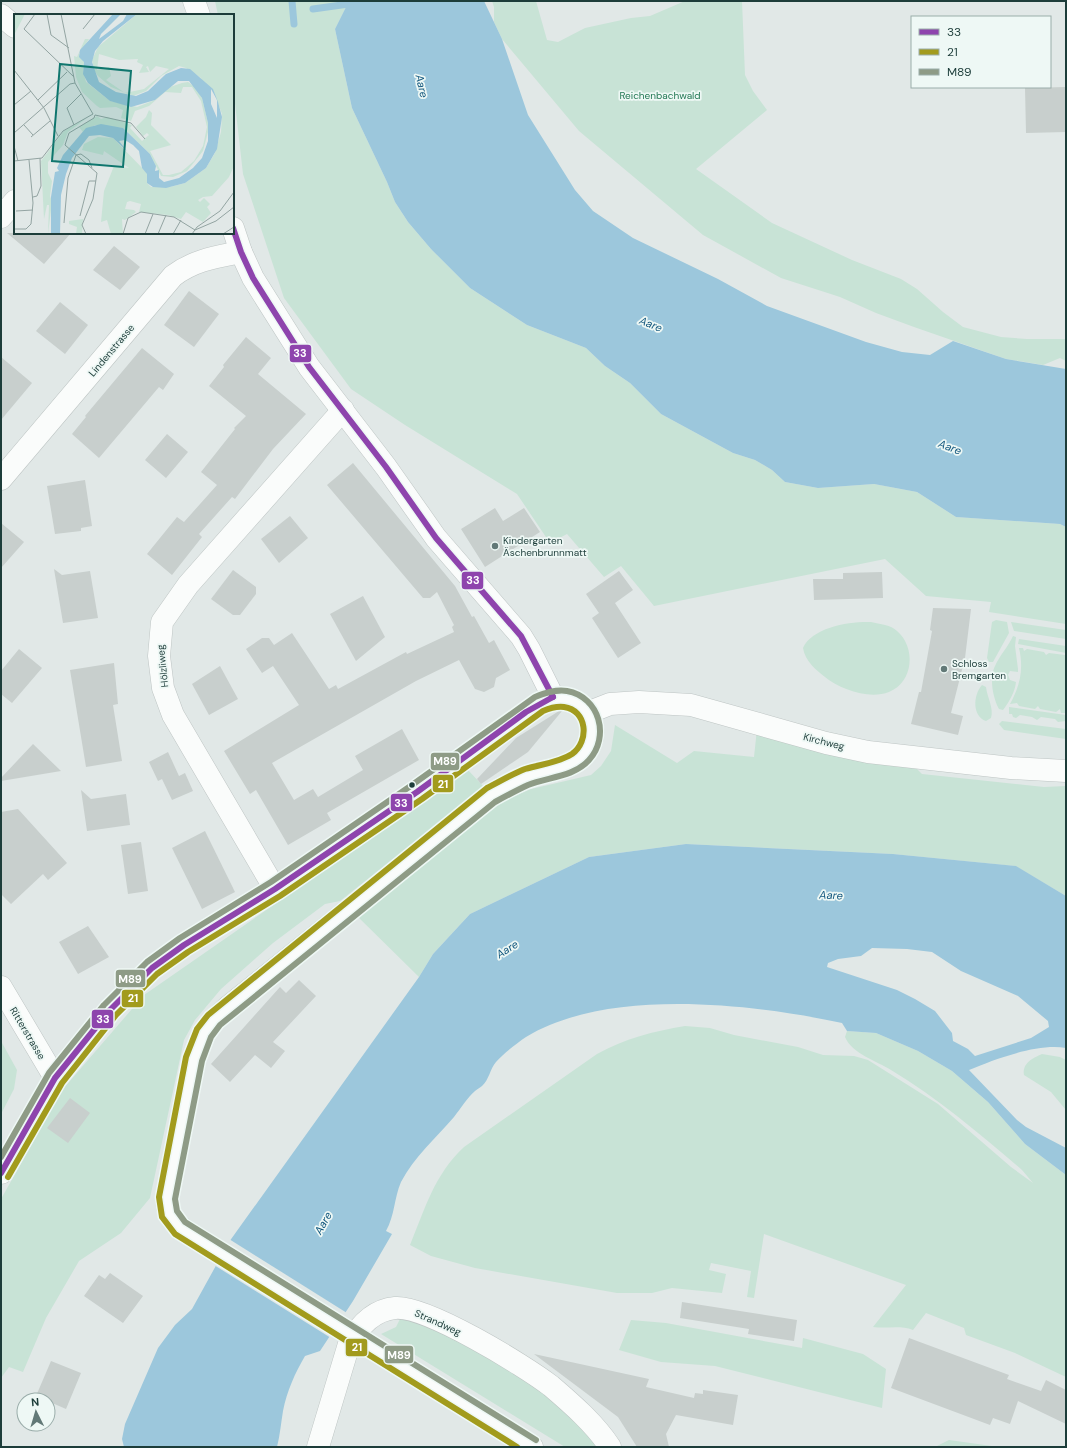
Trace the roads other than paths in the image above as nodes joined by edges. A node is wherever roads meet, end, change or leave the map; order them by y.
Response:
1 (194, 1) edge
2 (199, 14) edge
3 (1, 16) edge
4 (14, 26) edge
5 (14, 202) edge
6 (1, 217) edge
7 (234, 231) edge
8 (241, 252) junction
9 (343, 410) junction
10 (1, 479) edge
11 (553, 698) junction
12 (587, 712) junction
13 (1066, 772) edge
14 (275, 889) junction
15 (1, 987) edge
16 (55, 1078) junction
17 (1, 1173) edge
18 (318, 1447) edge
19 (532, 1447) edge
20 (610, 1447) edge

1 - 2 street
3 - 4 street
5 - 6 street
7 - 8 street
8 - 9 street
8 - 10 street, Lindenstrasse
9 - 11 street
9 - 14 street, Hölzliweg
11 - 12 street
11 - 14 street
12 - 13 street, Kirchweg
12 - 19 street, bridge
14 - 16 street
15 - 16 street, Ritterstrasse
16 - 17 street
18 - 20 street, Strandweg

